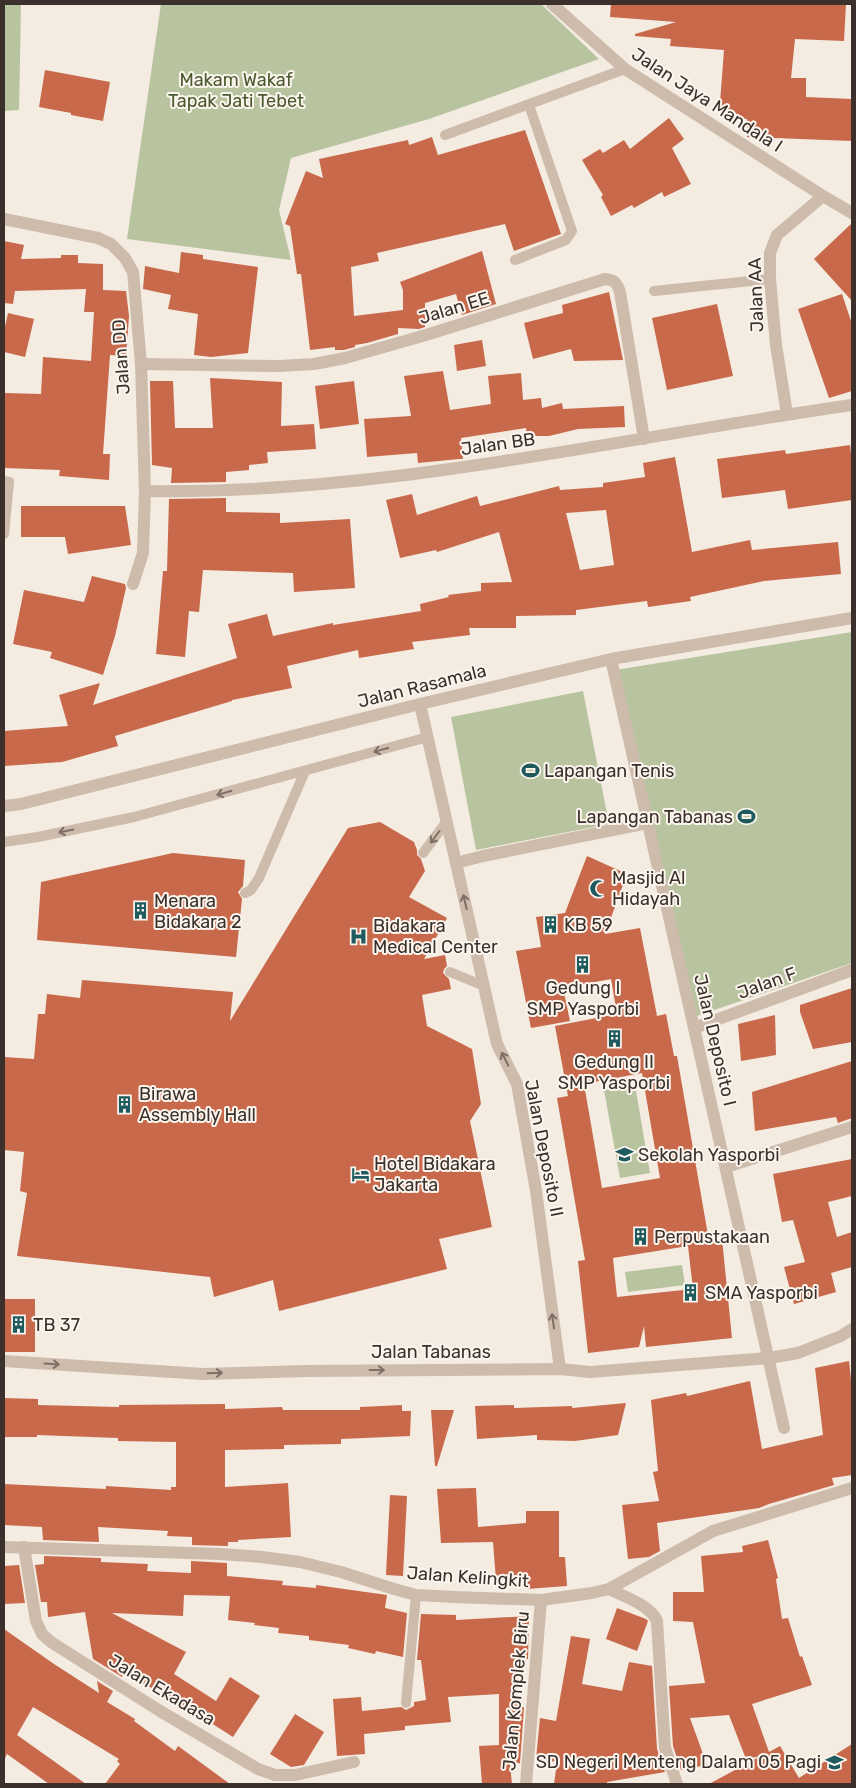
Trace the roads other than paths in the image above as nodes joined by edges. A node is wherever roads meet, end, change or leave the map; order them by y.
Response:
1 (552, 4) edge
2 (625, 69) junction
3 (529, 105) junction
4 (445, 134) dead end
5 (823, 196) junction
6 (852, 213) edge
7 (4, 219) edge
8 (515, 260) dead end
9 (770, 279) junction
10 (654, 291) dead end
11 (140, 364) junction
12 (852, 405) edge
13 (787, 414) junction
14 (644, 439) junction
15 (4, 481) edge
16 (145, 491) junction
17 (4, 534) edge
18 (133, 584) dead end
19 (852, 618) edge
20 (611, 659) junction
21 (420, 704) junction
22 (428, 737) junction
23 (305, 771) junction
24 (4, 806) edge
25 (447, 821) junction
26 (648, 823) junction
27 (4, 842) edge
28 (423, 853) dead end
29 (456, 863) junction
30 (245, 892) dead end
31 (852, 970) edge
32 (450, 972) dead end
33 (484, 986) junction
34 (694, 1028) junction
35 (852, 1127) edge
36 (726, 1167) junction
37 (852, 1329) edge
38 (769, 1358) junction
39 (4, 1360) edge
40 (560, 1369) junction
41 (784, 1428) dead end
42 (852, 1488) edge
43 (4, 1546) edge
44 (24, 1547) junction
45 (609, 1589) junction
46 (416, 1594) junction
47 (541, 1600) junction
48 (406, 1703) dead end
49 (354, 1762) dead end
50 (526, 1784) edge
51 (677, 1784) edge

1 - 2 street, Jalan Jaya Mandala I
2 - 3 lane
2 - 5 street, Jalan Jaya Mandala I
3 - 4 lane
3 - 8 lane
5 - 6 street, Jalan Jaya Mandala I
5 - 9 street, Jalan AA
7 - 11 street, Jalan DD
9 - 10 lane
9 - 13 street, Jalan AA
11 - 14 street, Jalan EE
11 - 16 street, Jalan DD
12 - 13 street, Jalan BB
13 - 14 street, Jalan BB
14 - 16 street, Jalan BB
15 - 17 lane
16 - 18 street, Jalan DD
19 - 20 street, Jalan Rasamala
20 - 21 street, Jalan Rasamala
20 - 26 street, Jalan Deposito I
21 - 22 street, Jalan Deposito II
21 - 24 street, Jalan Rasamala
22 -> 23 lane
22 - 25 street, Jalan Deposito II
23 -> 27 lane
23 - 30 lane
25 -> 28 lane
25 - 29 street, Jalan Deposito II
26 - 29 street
26 - 34 street, Jalan Deposito I
33 -> 29 street, Jalan Deposito II
31 - 34 street, Jalan F
32 - 33 lane
40 -> 33 street, Jalan Deposito II
34 - 36 street, Jalan Deposito I
35 - 36 street
36 - 38 street, Jalan Deposito I
37 - 38 street, Jalan Tabanas
38 - 40 street, Jalan Tabanas
38 - 41 street, Jalan Deposito I
39 -> 40 street, Jalan Tabanas
42 - 45 street, Jalan Kelingkit
43 - 44 street, Jalan Kelingkit
44 - 46 street, Jalan Kelingkit
44 - 49 street, Jalan Ekadasa
45 - 47 street, Jalan Kelingkit
45 - 51 street
46 - 47 street, Jalan Kelingkit
46 - 48 lane
47 - 50 street, Jalan Komplek Biru

